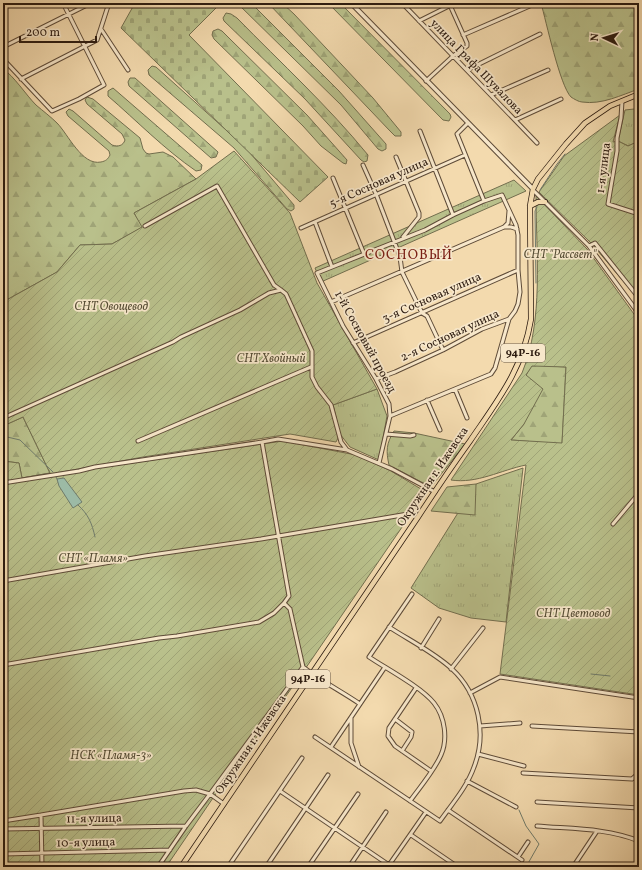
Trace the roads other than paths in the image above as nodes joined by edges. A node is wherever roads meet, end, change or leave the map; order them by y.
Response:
1 (9, 3) edge
2 (63, 3) edge
3 (91, 3) edge
4 (109, 3) edge
5 (350, 3) edge
6 (402, 3) edge
7 (455, 3) edge
8 (449, 4) edge
9 (532, 5) dead end
10 (3, 6) edge
11 (68, 14) junction
12 (419, 21) junction
13 (101, 29) junction
14 (540, 34) dead end
15 (463, 35) junction
16 (3, 47) edge
17 (85, 47) junction
18 (453, 56) junction
19 (3, 59) edge
20 (128, 70) dead end
21 (467, 70) junction
22 (548, 70) dead end
23 (21, 79) junction
24 (426, 81) junction
25 (639, 94) edge
26 (491, 95) junction
27 (561, 99) dead end
28 (622, 101) junction
29 (515, 120) junction
30 (468, 123) junction
31 (420, 131) dead end
32 (537, 143) dead end
33 (465, 155) junction
34 (396, 157) dead end
35 (363, 165) dead end
36 (435, 168) junction
37 (333, 178) dead end
38 (406, 181) junction
39 (533, 189) junction
40 (376, 194) junction
41 (484, 201) junction
42 (545, 202) junction
43 (530, 206) junction
44 (345, 208) junction
45 (509, 210) junction
46 (639, 214) edge
47 (453, 215) junction
48 (315, 222) junction
49 (146, 226) dead end
50 (504, 227) junction
51 (301, 228) dead end
52 (516, 228) junction
53 (403, 238) junction
54 (394, 242) junction
55 (589, 246) junction
56 (364, 254) junction
57 (332, 267) junction
58 (518, 270) junction
59 (402, 272) junction
60 (281, 290) junction
61 (639, 298) edge
62 (331, 302) junction
63 (422, 313) junction
64 (639, 314) edge
65 (509, 319) junction
66 (353, 343) junction
67 (443, 350) junction
68 (311, 367) junction
69 (376, 379) junction
70 (456, 389) junction
71 (427, 400) junction
72 (390, 416) junction
73 (3, 418) edge
74 (467, 418) dead end
75 (440, 430) dead end
76 (386, 434) junction
77 (414, 435) dead end
78 (138, 441) dead end
79 (262, 442) junction
80 (347, 450) junction
81 (379, 463) junction
82 (3, 484) edge
83 (434, 492) junction
84 (639, 493) edge
85 (408, 514) dead end
86 (613, 524) dead end
87 (278, 536) junction
88 (3, 581) edge
89 (412, 594) dead end
90 (284, 603) junction
91 (439, 619) dead end
92 (389, 627) junction
93 (483, 628) dead end
94 (421, 648) junction
95 (3, 665) edge
96 (303, 667) junction
97 (385, 667) junction
98 (451, 668) junction
99 (312, 674) junction
100 (416, 688) junction
101 (470, 693) junction
102 (639, 698) edge
103 (360, 704) junction
104 (351, 717) junction
105 (395, 719) junction
106 (520, 723) dead end
107 (480, 726) junction
108 (532, 726) dead end
109 (639, 732) edge
110 (315, 737) dead end
111 (330, 747) junction
112 (402, 751) junction
113 (478, 754) junction
114 (302, 758) dead end
115 (524, 766) dead end
116 (359, 767) junction
117 (431, 771) junction
118 (523, 773) dead end
119 (639, 773) edge
120 (328, 775) dead end
121 (467, 781) junction
122 (280, 791) junction
123 (210, 794) junction
124 (358, 794) dead end
125 (410, 802) junction
126 (537, 802) dead end
127 (224, 804) junction
128 (516, 807) dead end
129 (639, 808) edge
130 (305, 809) junction
131 (448, 810) junction
132 (386, 812) dead end
133 (426, 812) junction
134 (40, 815) junction
135 (3, 821) edge
136 (186, 826) junction
137 (537, 826) dead end
138 (3, 829) edge
139 (41, 829) junction
140 (334, 829) junction
141 (597, 831) junction
142 (411, 835) junction
143 (639, 841) edge
144 (528, 842) dead end
145 (362, 848) junction
146 (170, 850) junction
147 (42, 853) junction
148 (3, 854) edge
149 (518, 857) junction
150 (522, 860) dead end
151 (390, 866) edge
152 (42, 867) edge
153 (158, 867) edge
154 (181, 867) edge
155 (228, 867) edge
156 (266, 867) edge
157 (308, 867) edge
158 (349, 867) edge
159 (458, 867) edge
160 (573, 867) edge

1 - 10 street
2 - 11 street
3 - 11 street
4 - 13 street
5 - 24 street
6 - 12 street, улица Графа Шувалова
7 - 8 street
8 - 12 street
8 - 15 street
9 - 15 street
11 - 16 street
11 - 17 street
12 - 18 street, улица Графа Шувалова
13 - 17 street
13 - 20 street
14 - 21 street
15 - 18 street
17 - 23 street
17 - 23 street
18 - 21 street, улица Графа Шувалова
18 - 24 street
19 - 23 street
21 - 26 street, улица Графа Шувалова
22 - 26 street
24 - 30 street
25 - 28 main road, Окружная г. Ижевска / 94Р-16
26 - 29 street, улица Графа Шувалова
27 - 29 street
28 - 39 main road, Окружная г. Ижевска / 94Р-16
28 - 46 street, 1-я улица
29 - 32 street, улица Графа Шувалова
30 - 33 street
30 - 39 street
31 - 36 street
33 - 36 street, 5-я Сосновая улица
33 - 41 street
34 - 38 street
35 - 40 street
36 - 38 street, 5-я Сосновая улица
36 - 47 street
37 - 44 street
38 - 40 street, 5-я Сосновая улица
38 - 53 street
39 - 42 street
39 - 43 main road, Окружная г. Ижевска / 94Р-16
40 - 44 street, 5-я Сосновая улица
40 - 54 street
41 - 45 street
41 - 47 street
42 - 43 main road
42 - 55 street
43 - 83 main road, Окружная г. Ижевска / 94Р-16
44 - 48 street, 5-я Сосновая улица
44 - 56 street
45 - 50 street
45 - 52 street
47 - 53 street
48 - 51 street, 5-я Сосновая улица
48 - 57 street
49 - 60 street
50 - 52 street
50 - 59 street
52 - 58 street
53 - 54 street
54 - 56 street
54 - 59 street
55 - 61 street
55 - 64 street
56 - 57 street
57 - 62 street, 1-й Сосновый проезд
58 - 63 street, 3-я Сосновая улица
58 - 65 street, 2-я Сосновая улица
59 - 62 street
59 - 63 street
60 - 68 street
60 - 73 street
62 - 66 street, 1-й Сосновый проезд
63 - 66 street, 3-я Сосновая улица
63 - 67 street
65 - 67 street, 2-я Сосновая улица
65 - 70 street
66 - 69 street, 1-й Сосновый проезд
67 - 69 street, 2-я Сосновая улица
68 - 78 street
68 - 80 street
69 - 72 street, 1-й Сосновый проезд
70 - 71 street
70 - 74 street
71 - 72 street
71 - 75 street
72 - 76 street
76 - 77 street
76 - 81 street
79 - 80 street
79 - 82 street
79 - 87 street
80 - 81 street
81 - 83 street
83 - 99 main road, Окружная г. Ижевска / 94Р-16
84 - 86 street
85 - 87 street
87 - 88 street
87 - 90 street
89 - 92 street
90 - 95 street
90 - 96 street
91 - 94 street
92 - 94 street
92 - 97 street
93 - 98 street
94 - 98 street
96 - 99 street
96 - 123 street
97 - 100 street
97 - 103 street
98 - 101 street
99 - 103 street
99 - 127 main road, Окружная г. Ижевска / 94Р-16
100 - 105 street
100 - 117 street
101 - 102 street
101 - 107 street
103 - 104 street
104 - 111 street
104 - 116 street
105 - 112 street
105 - 112 street
106 - 107 street
107 - 113 street
108 - 109 street
110 - 111 street
111 - 116 street
112 - 117 street
113 - 115 street
113 - 121 street
114 - 122 street
116 - 125 street
117 - 125 street
118 - 119 street
120 - 130 street
121 - 128 street
121 - 131 street
122 - 130 street
122 - 155 street
123 - 127 street
123 - 134 street
123 - 136 street
124 - 140 street
125 - 133 street
126 - 129 street
127 - 154 main road, Окружная г. Ижевска / 94Р-16
130 - 140 street
130 - 156 street
131 - 133 street
131 - 149 street
132 - 145 street
133 - 142 street
134 - 135 street
134 - 139 street
136 - 139 street, 11-я улица
136 - 146 street
137 - 141 street
138 - 139 street, 11-я улица
139 - 147 street
140 - 145 street
140 - 157 street
141 - 143 street
141 - 160 street
142 - 151 street
142 - 159 street
144 - 149 street
145 - 151 street
145 - 158 street
146 - 147 street, 10-я улица
146 - 153 street
147 - 148 street, 10-я улица
147 - 152 street
149 - 150 street

